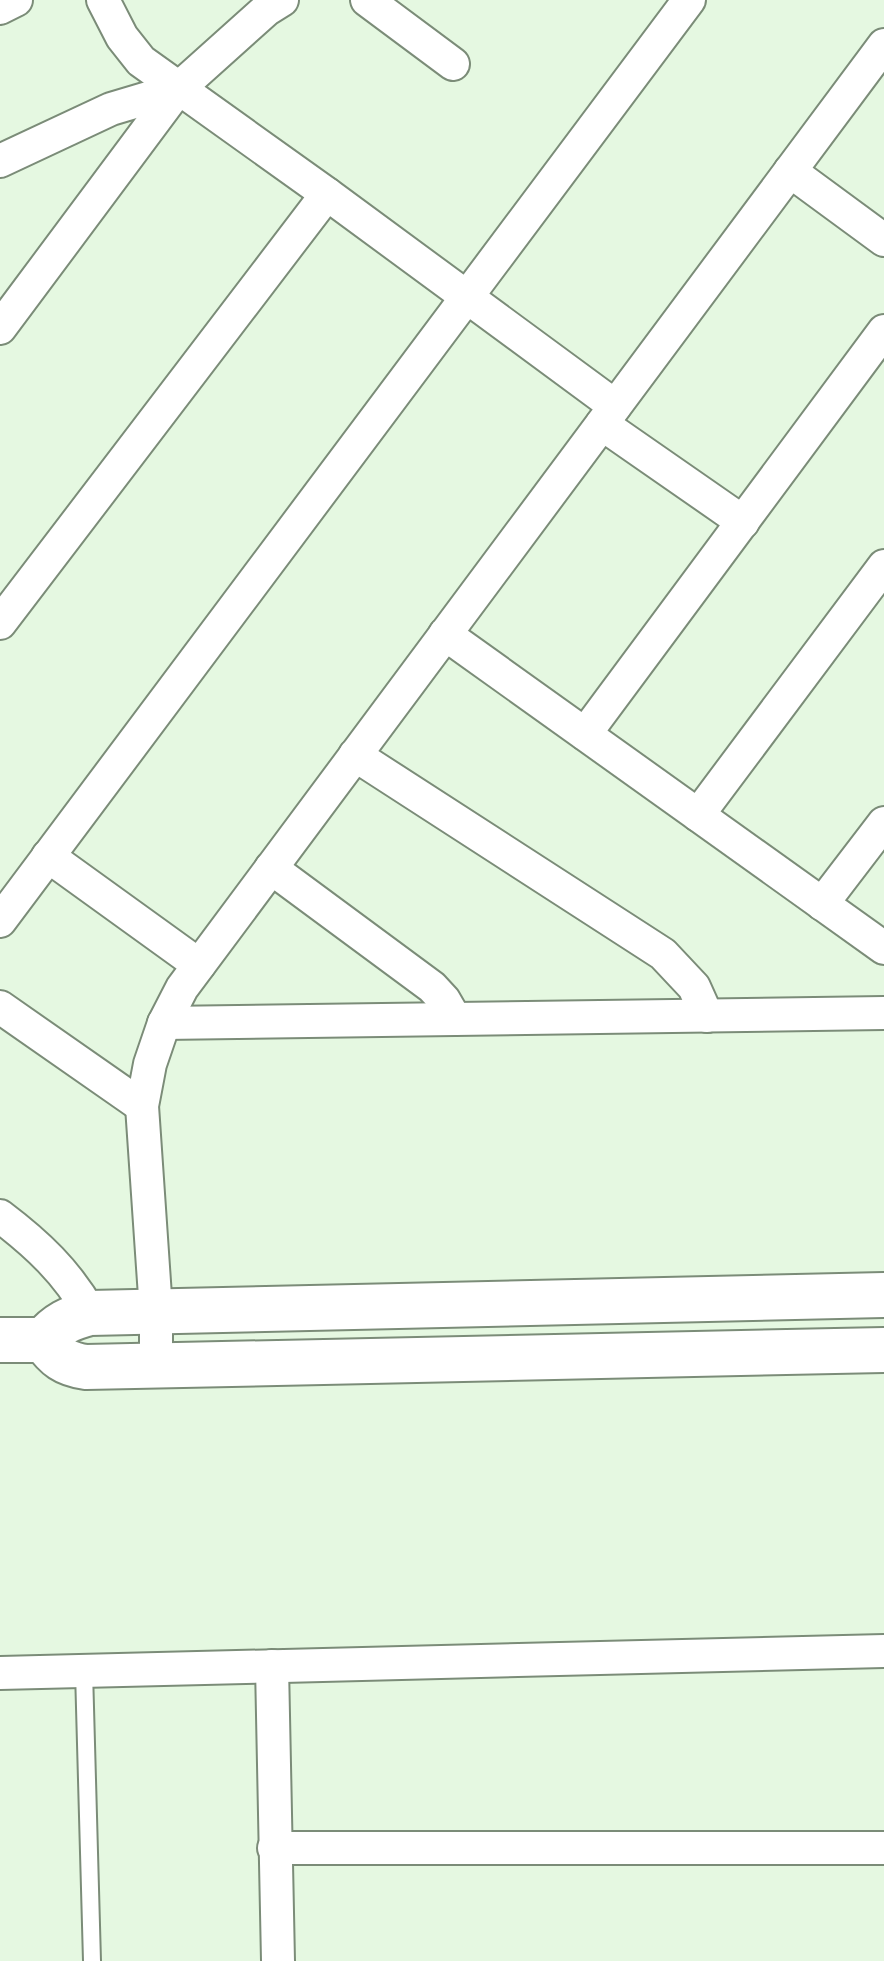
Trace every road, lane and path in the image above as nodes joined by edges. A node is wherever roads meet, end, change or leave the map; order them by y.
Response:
1 (16, 0) edge
2 (103, 0) edge
3 (282, 0) edge
4 (367, 0) edge
5 (674, 5) edge
6 (0, 8) edge
7 (883, 47) edge
8 (453, 64) dead end
9 (178, 89) junction
10 (0, 161) edge
11 (790, 171) junction
12 (327, 194) junction
13 (884, 240) edge
14 (466, 298) junction
15 (0, 328) edge
16 (884, 331) edge
17 (608, 415) junction
18 (743, 522) junction
19 (884, 566) edge
20 (0, 623) edge
21 (445, 634) junction
22 (585, 734) junction
23 (355, 755) junction
24 (698, 815) junction
25 (884, 823) edge
26 (48, 856) junction
27 (271, 868) junction
28 (822, 904) junction
29 (0, 921) edge
30 (884, 948) edge
31 (199, 965) junction
32 (0, 1007) edge
33 (884, 1013) edge
34 (707, 1016) junction
35 (455, 1019) junction
36 (164, 1023) junction
37 (142, 1106) junction
38 (0, 1216) edge
39 (884, 1295) edge
40 (156, 1311) junction
41 (90, 1313) junction
42 (0, 1340) edge
43 (44, 1340) junction
44 (884, 1350) edge
45 (156, 1366) junction
46 (884, 1651) edge
47 (272, 1666) junction
48 (84, 1671) junction
49 (0, 1673) edge
50 (274, 1848) junction
51 (884, 1848) edge
52 (92, 1961) edge
53 (278, 1961) edge

1 - 6 street
2 - 9 street
3 - 9 street
4 - 8 street
5 - 14 street
7 - 11 street
9 - 10 street
9 - 12 street
9 - 15 street
11 - 13 street
11 - 17 street
12 - 14 street
12 - 20 street
14 - 17 street
14 - 26 street
16 - 18 street
17 - 18 street
17 - 21 street
18 - 22 street
19 - 24 street
21 - 22 street
21 - 23 street
22 - 24 street
23 - 27 street
23 - 34 street
24 - 28 street
25 - 28 street
26 - 29 street
26 - 31 street
27 - 31 street
27 - 35 street
28 - 30 street
31 - 36 street
32 - 37 street
33 - 34 street
34 - 35 street
35 - 36 street
36 - 37 street
37 - 40 street
38 - 41 street
39 - 40 main road
40 - 41 main road
40 - 45 street
41 - 43 main road
42 - 43 main road
43 - 45 main road
44 - 45 main road
46 - 47 street
47 - 48 street
47 - 50 street
48 - 49 street
48 - 52 lane
50 - 51 street
50 - 53 street

